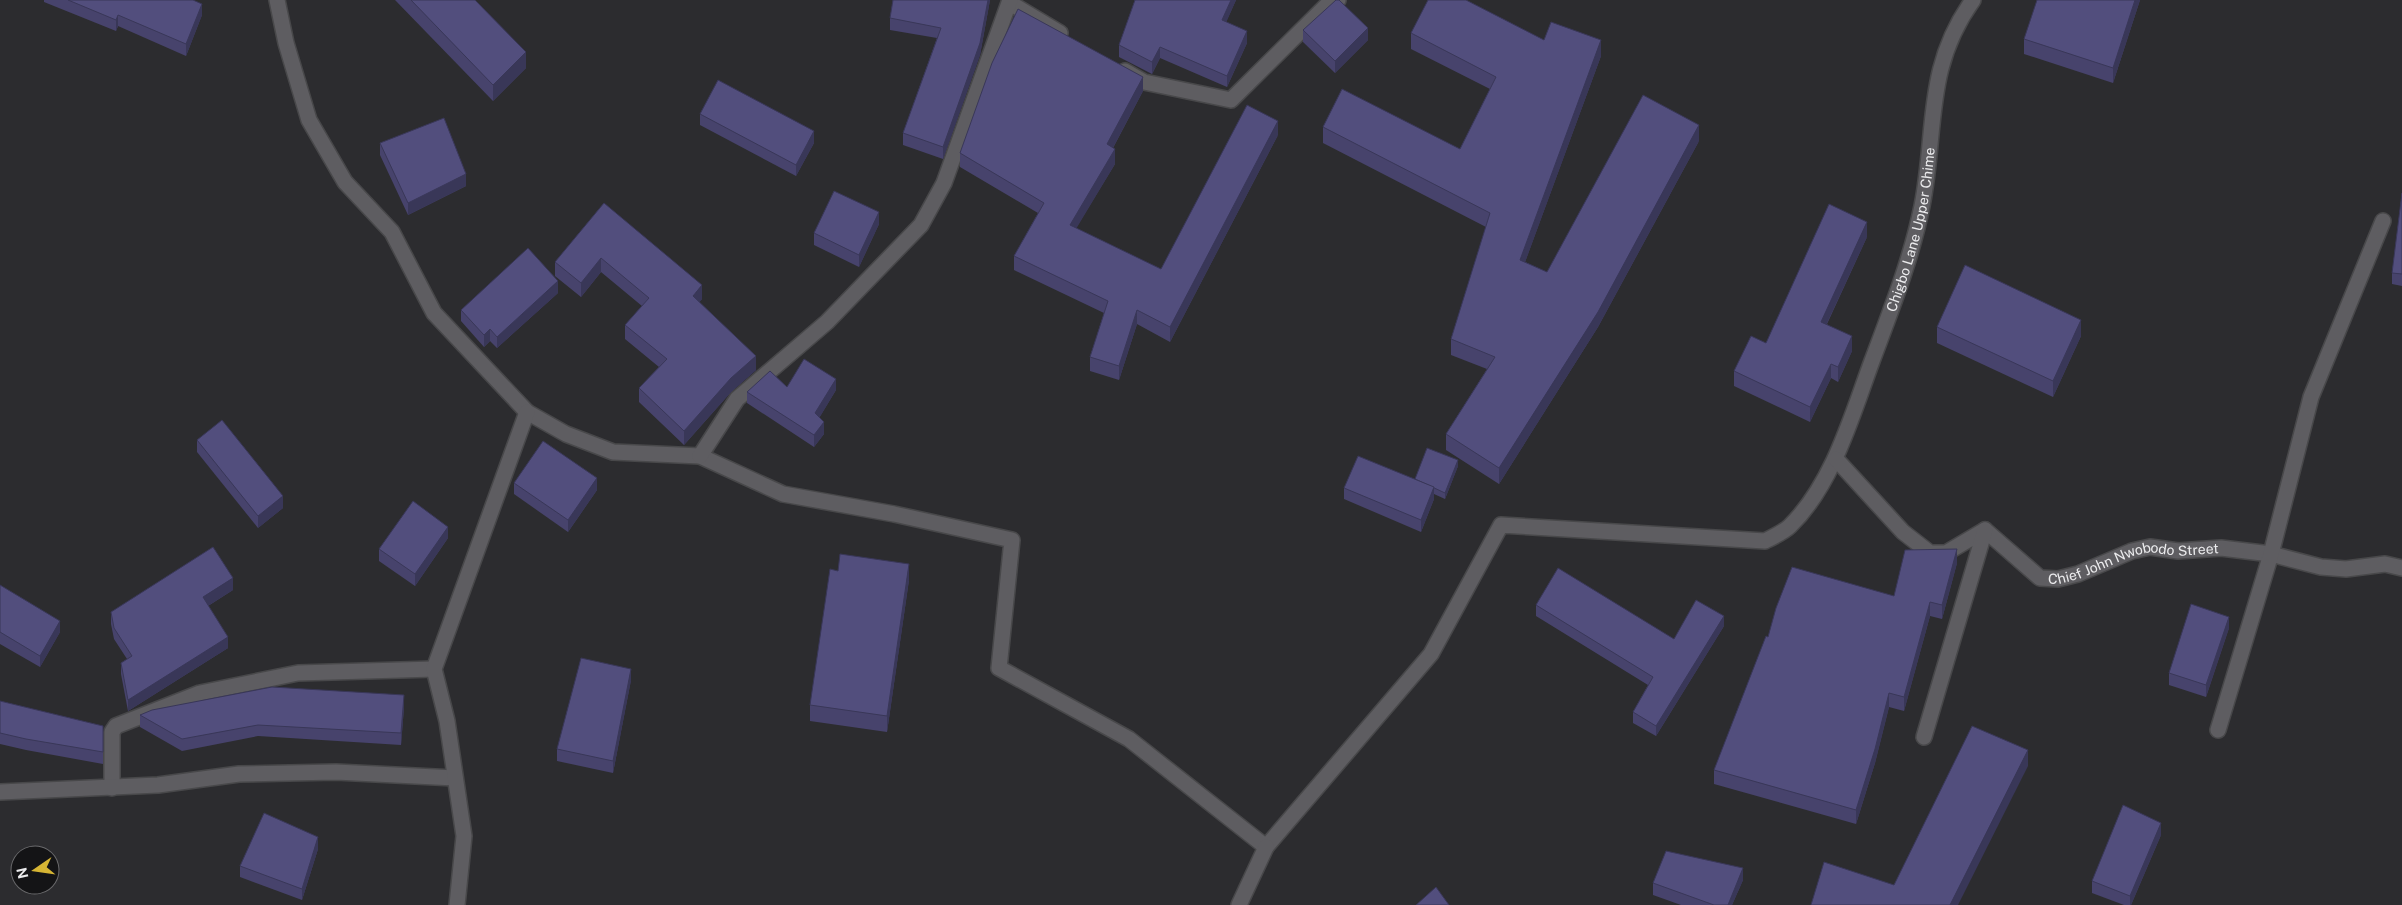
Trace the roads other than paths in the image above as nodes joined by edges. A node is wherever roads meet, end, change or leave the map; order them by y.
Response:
1 (277, 0) edge
2 (1338, 0) edge
3 (1973, 0) edge
4 (1010, 2) edge
5 (1069, 38) edge
6 (1111, 63) edge
7 (2383, 221) dead end
8 (527, 412) junction
9 (700, 456) junction
10 (1836, 459) junction
11 (1985, 530) junction
12 (2271, 554) junction
13 (2402, 568) edge
14 (434, 669) junction
15 (2218, 730) dead end
16 (1924, 737) dead end
17 (455, 778) junction
18 (112, 788) junction
19 (0, 792) edge
20 (1266, 847) junction
21 (457, 905) edge
22 (1239, 905) edge

1 - 8 street
2 - 6 street
3 - 10 street, Chigbo Lane Upper Chime
4 - 5 street
4 - 9 street
7 - 12 street
8 - 9 street
8 - 14 street
9 - 20 street
10 - 11 street
10 - 20 street, Chigbo Lane Upper Chime
11 - 12 street, Chief John Nwobodo Street
11 - 16 street
12 - 13 street, Chief John Nwobodo Street
12 - 15 street
14 - 17 street
14 - 18 street
17 - 18 street
17 - 21 street
18 - 19 street
20 - 22 street

